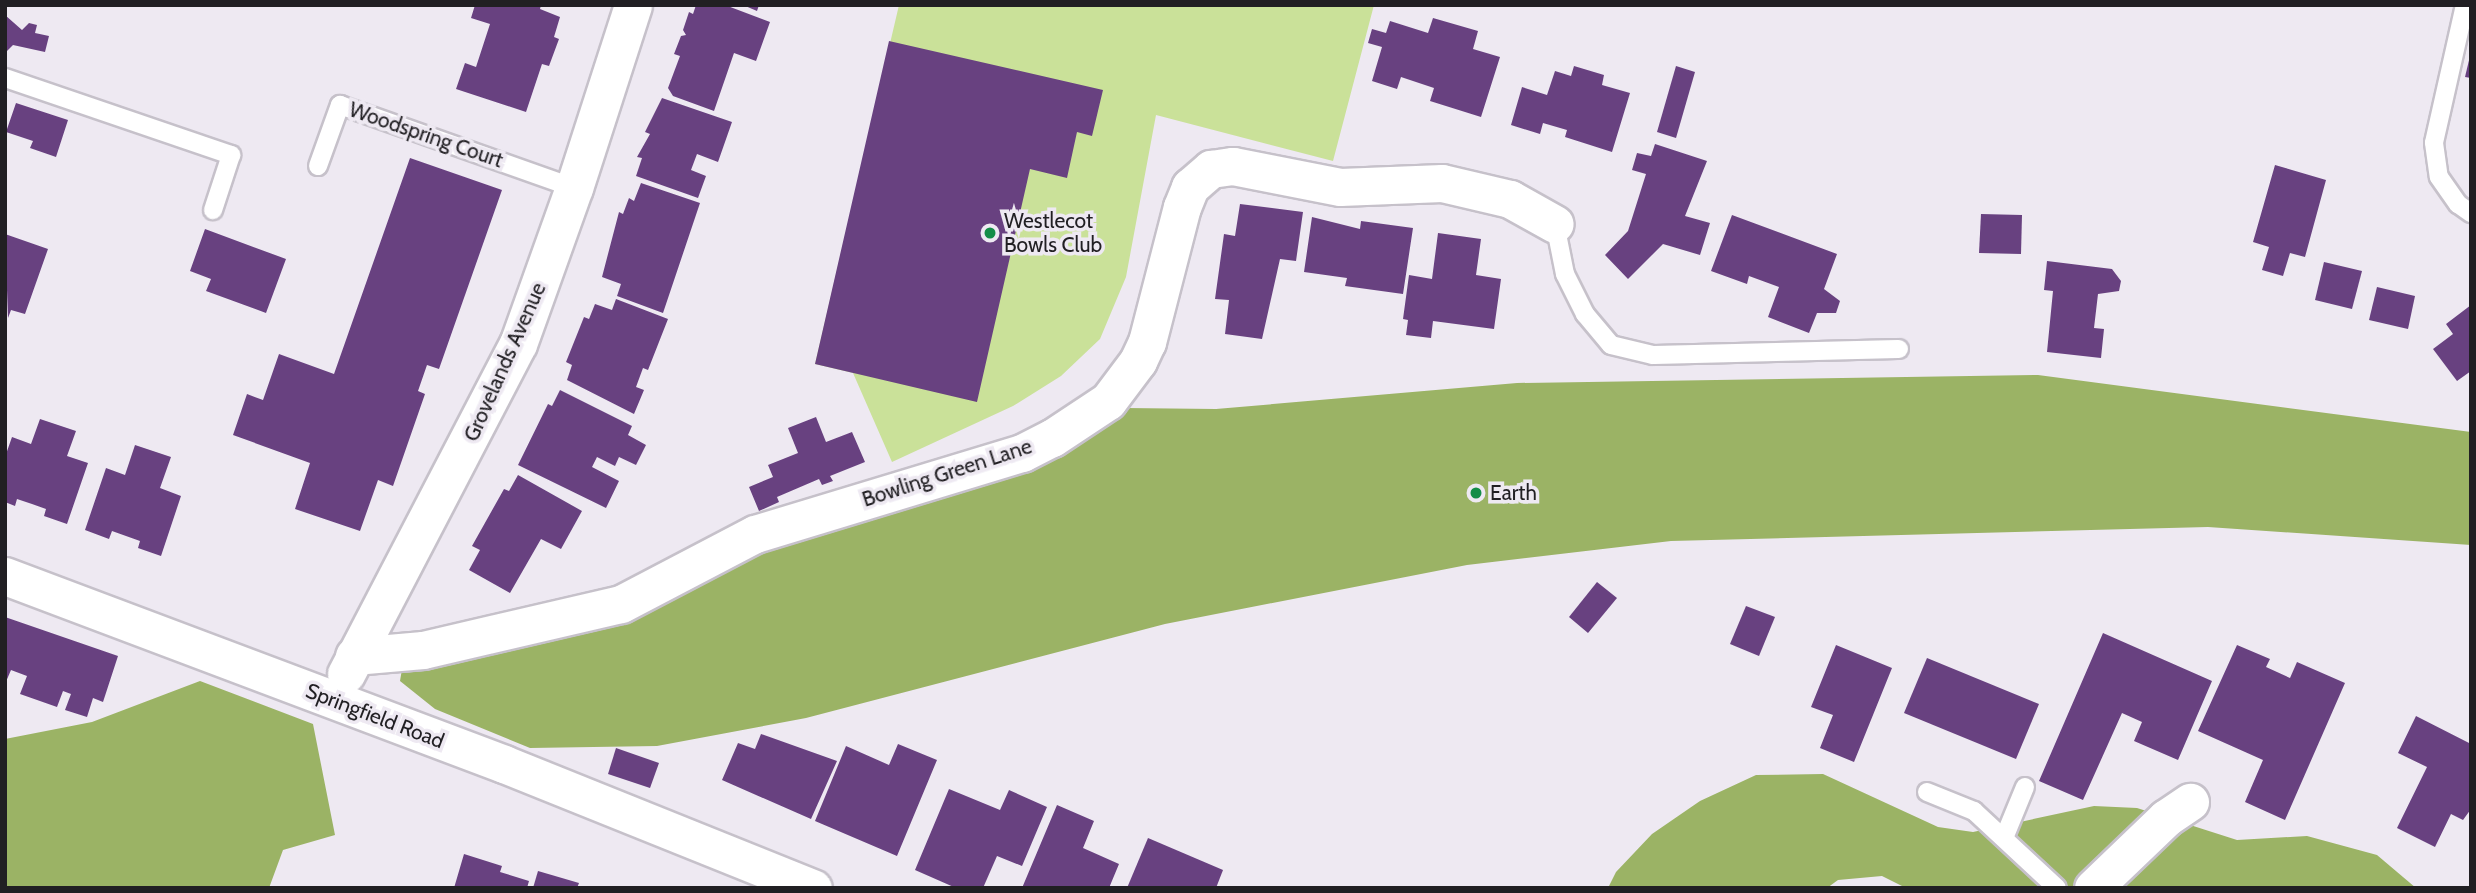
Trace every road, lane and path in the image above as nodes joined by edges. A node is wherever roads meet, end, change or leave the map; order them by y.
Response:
1 (632, 5) edge
2 (2465, 5) edge
3 (5, 78) edge
4 (318, 166) dead end
5 (575, 188) junction
6 (213, 210) dead end
7 (2471, 213) edge
8 (1555, 223) joint
9 (1899, 349) dead end
10 (5, 576) edge
11 (354, 656) junction
12 (334, 701) junction
13 (2025, 787) dead end
14 (1927, 792) dead end
15 (2190, 803) dead end
16 (2004, 838) junction
17 (739, 873) edge
18 (813, 888) edge
19 (2057, 888) edge
20 (2093, 888) edge

1 - 5 street, Grovelands Avenue
2 - 7 lane
3 - 6 lane
4 - 5 lane, Woodspring Court
5 - 11 street, Grovelands Avenue
8 - 9 lane
8 - 11 street, Bowling Green Lane
10 - 12 street, Springfield Road
11 - 12 street, Grovelands Avenue
12 - 17 street, Springfield Road
13 - 16 lane
14 - 16 lane
15 - 20 street
16 - 19 lane
17 - 18 street, Springfield Road

